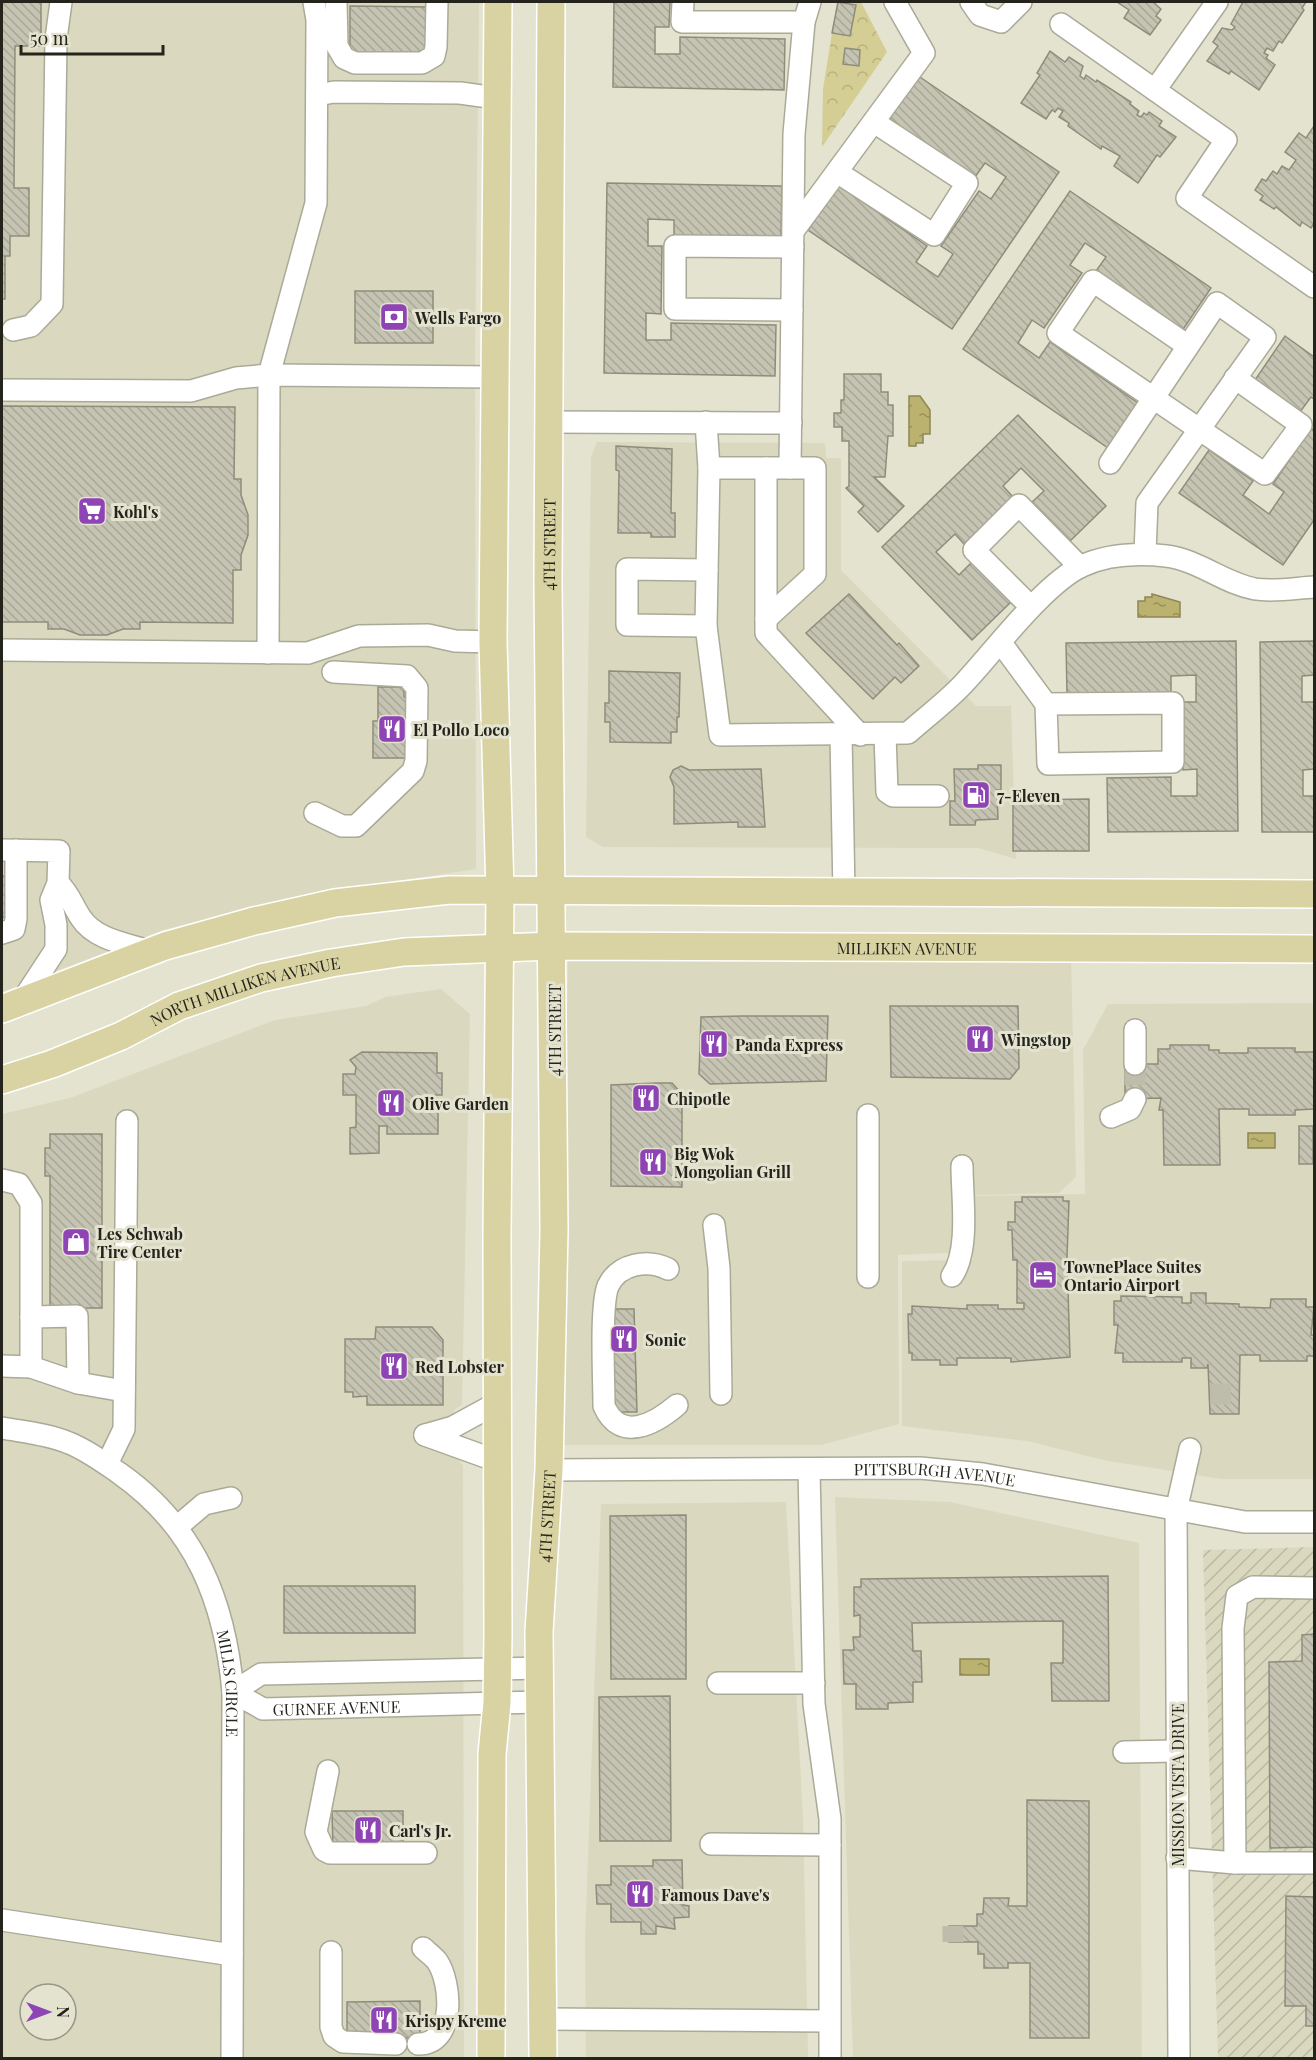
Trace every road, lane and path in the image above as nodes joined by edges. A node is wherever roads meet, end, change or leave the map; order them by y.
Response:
1 (61, 2) edge
2 (314, 2) edge
3 (336, 2) edge
4 (437, 2) edge
5 (498, 2) edge
6 (551, 2) edge
7 (683, 2) edge
8 (810, 2) edge
9 (895, 2) edge
10 (971, 2) edge
11 (1021, 2) edge
12 (1217, 2) edge
13 (804, 22) junction
14 (1061, 24) dead end
15 (1155, 90) junction
16 (317, 95) junction
17 (496, 98) junction
18 (874, 122) junction
19 (837, 172) junction
20 (794, 239) junction
21 (1314, 287) edge
22 (792, 310) junction
23 (13, 330) dead end
24 (1188, 346) junction
25 (269, 375) junction
26 (494, 377) junction
27 (1235, 378) junction
28 (2, 390) edge
29 (1153, 398) junction
30 (548, 422) junction
31 (706, 422) junction
32 (791, 423) junction
33 (1199, 430) junction
34 (1110, 463) dead end
35 (709, 468) junction
36 (766, 468) junction
37 (790, 468) junction
38 (1145, 554) junction
39 (1080, 567) junction
40 (706, 570) junction
41 (1314, 587) edge
42 (1031, 607) junction
43 (766, 619) junction
44 (706, 626) junction
45 (493, 642) junction
46 (995, 649) junction
47 (2, 650) edge
48 (268, 653) junction
49 (333, 672) dead end
50 (1047, 704) junction
51 (850, 735) junction
52 (885, 735) junction
53 (938, 796) dead end
54 (315, 813) dead end
55 (9, 850) edge
56 (58, 883) junction
57 (553, 891) junction
58 (500, 892) junction
59 (844, 893) junction
60 (1314, 894) edge
61 (2, 933) edge
62 (498, 946) junction
63 (553, 946) junction
64 (1314, 949) edge
65 (152, 952) junction
66 (12, 1005) edge
67 (1135, 1030) dead end
68 (1135, 1064) tunnel mouth
69 (2, 1080) edge
70 (1135, 1099) dead end
71 (868, 1115) dead end
72 (1111, 1117) dead end
73 (127, 1121) dead end
74 (962, 1166) dead end
75 (2, 1180) edge
76 (714, 1225) dead end
77 (668, 1269) dead end
78 (952, 1276) dead end
79 (868, 1277) dead end
80 (31, 1317) junction
81 (2, 1366) edge
82 (31, 1367) junction
83 (78, 1383) junction
84 (124, 1391) junction
85 (721, 1394) dead end
86 (497, 1403) junction
87 (677, 1405) dead end
88 (2, 1428) edge
89 (1190, 1449) dead end
90 (497, 1461) junction
91 (106, 1464) junction
92 (809, 1469) junction
93 (549, 1470) junction
94 (231, 1497) dead end
95 (1176, 1511) junction
96 (1314, 1522) edge
97 (177, 1527) junction
98 (1314, 1588) edge
99 (539, 1668) junction
100 (498, 1669) junction
101 (718, 1683) dead end
102 (814, 1683) junction
103 (233, 1692) junction
104 (539, 1702) junction
105 (497, 1703) junction
106 (1178, 1751) junction
107 (1124, 1752) dead end
108 (328, 1771) dead end
109 (711, 1844) dead end
110 (830, 1845) junction
111 (426, 1853) dead end
112 (1177, 1858) junction
113 (1235, 1863) junction
114 (1314, 1863) edge
115 (2, 1920) edge
116 (423, 1948) dead end
117 (331, 1952) dead end
118 (232, 1955) junction
119 (543, 2019) junction
120 (829, 2021) junction
121 (232, 2058) edge
122 (491, 2058) edge
123 (543, 2058) edge
124 (830, 2058) edge
125 (1179, 2058) edge

1 - 23 street
2 - 16 street
3 - 4 street
5 - 17 main road
6 - 30 main road, 4TH STREET
7 - 13 street
8 - 13 street
9 - 18 street
10 - 11 street
12 - 15 street
13 - 20 street
14 - 15 street
15 - 21 street
16 - 17 street
16 - 25 street
17 - 26 main road
18 - 19 street
18 - 19 street
19 - 20 street
20 - 22 street
20 - 22 street
22 - 32 street
24 - 27 street
24 - 29 street
24 - 29 street
25 - 26 street
25 - 28 street
25 - 48 street
26 - 45 main road
27 - 33 street
27 - 33 street
29 - 33 street
29 - 34 street
30 - 31 street
30 - 57 main road, 4TH STREET
31 - 32 street
31 - 35 street
32 - 37 street
33 - 38 street
35 - 36 street
35 - 40 street
36 - 37 street
36 - 43 street
37 - 43 street
38 - 39 street
38 - 41 street
39 - 42 street
39 - 42 street
40 - 44 street
40 - 44 street
42 - 46 street
43 - 51 street
44 - 51 street
45 - 48 street
45 - 58 main road
46 - 50 street
46 - 52 street
47 - 48 street
49 - 54 street
50 - 50 street
51 - 52 street
51 - 59 street
52 - 53 street
55 - 56 street
55 - 61 street
56 - 65 street
56 - 66 street
57 - 58 main road
57 - 59 main road
57 - 63 main road, 4TH STREET
58 - 62 main road
58 - 65 main road
59 - 60 main road
62 - 63 main road, MILLIKEN AVENUE
62 - 69 main road, NORTH MILLIKEN AVENUE
62 - 86 main road
63 - 64 main road, MILLIKEN AVENUE
63 - 93 main road, 4TH STREET
65 - 66 main road
67 - 68 street
70 - 72 street
71 - 79 street
73 - 84 street
74 - 78 street
75 - 80 street
76 - 85 street
77 - 87 street
80 - 82 street
80 - 83 street
81 - 82 street
82 - 83 street
83 - 84 street
84 - 91 street
86 - 90 main road
86 - 90 street
88 - 91 street, MILLS CIRCLE
89 - 95 street, MISSION VISTA DRIVE
90 - 100 main road
91 - 97 street, MILLS CIRCLE
92 - 93 street, PITTSBURGH AVENUE
92 - 95 street, PITTSBURGH AVENUE
92 - 102 street
93 - 99 main road, 4TH STREET
94 - 97 street
95 - 96 street, PITTSBURGH AVENUE
95 - 106 street, MISSION VISTA DRIVE
97 - 103 street, MILLS CIRCLE
98 - 113 street
99 - 100 street, GURNEE AVENUE
99 - 104 main road, 4TH STREET
100 - 103 street, GURNEE AVENUE
100 - 105 main road
101 - 102 street
102 - 110 street
103 - 105 street, GURNEE AVENUE
103 - 118 street, MILLS CIRCLE
104 - 105 street, GURNEE AVENUE
104 - 119 main road, 4TH STREET
105 - 122 main road
106 - 107 street
106 - 112 street, MISSION VISTA DRIVE
108 - 111 street
109 - 110 street
110 - 120 street
112 - 113 street
112 - 125 street, MISSION VISTA DRIVE
113 - 114 street
115 - 118 street
116 - 117 street
118 - 121 street, MILLS CIRCLE
119 - 120 street
119 - 123 main road, 4TH STREET
120 - 124 street

